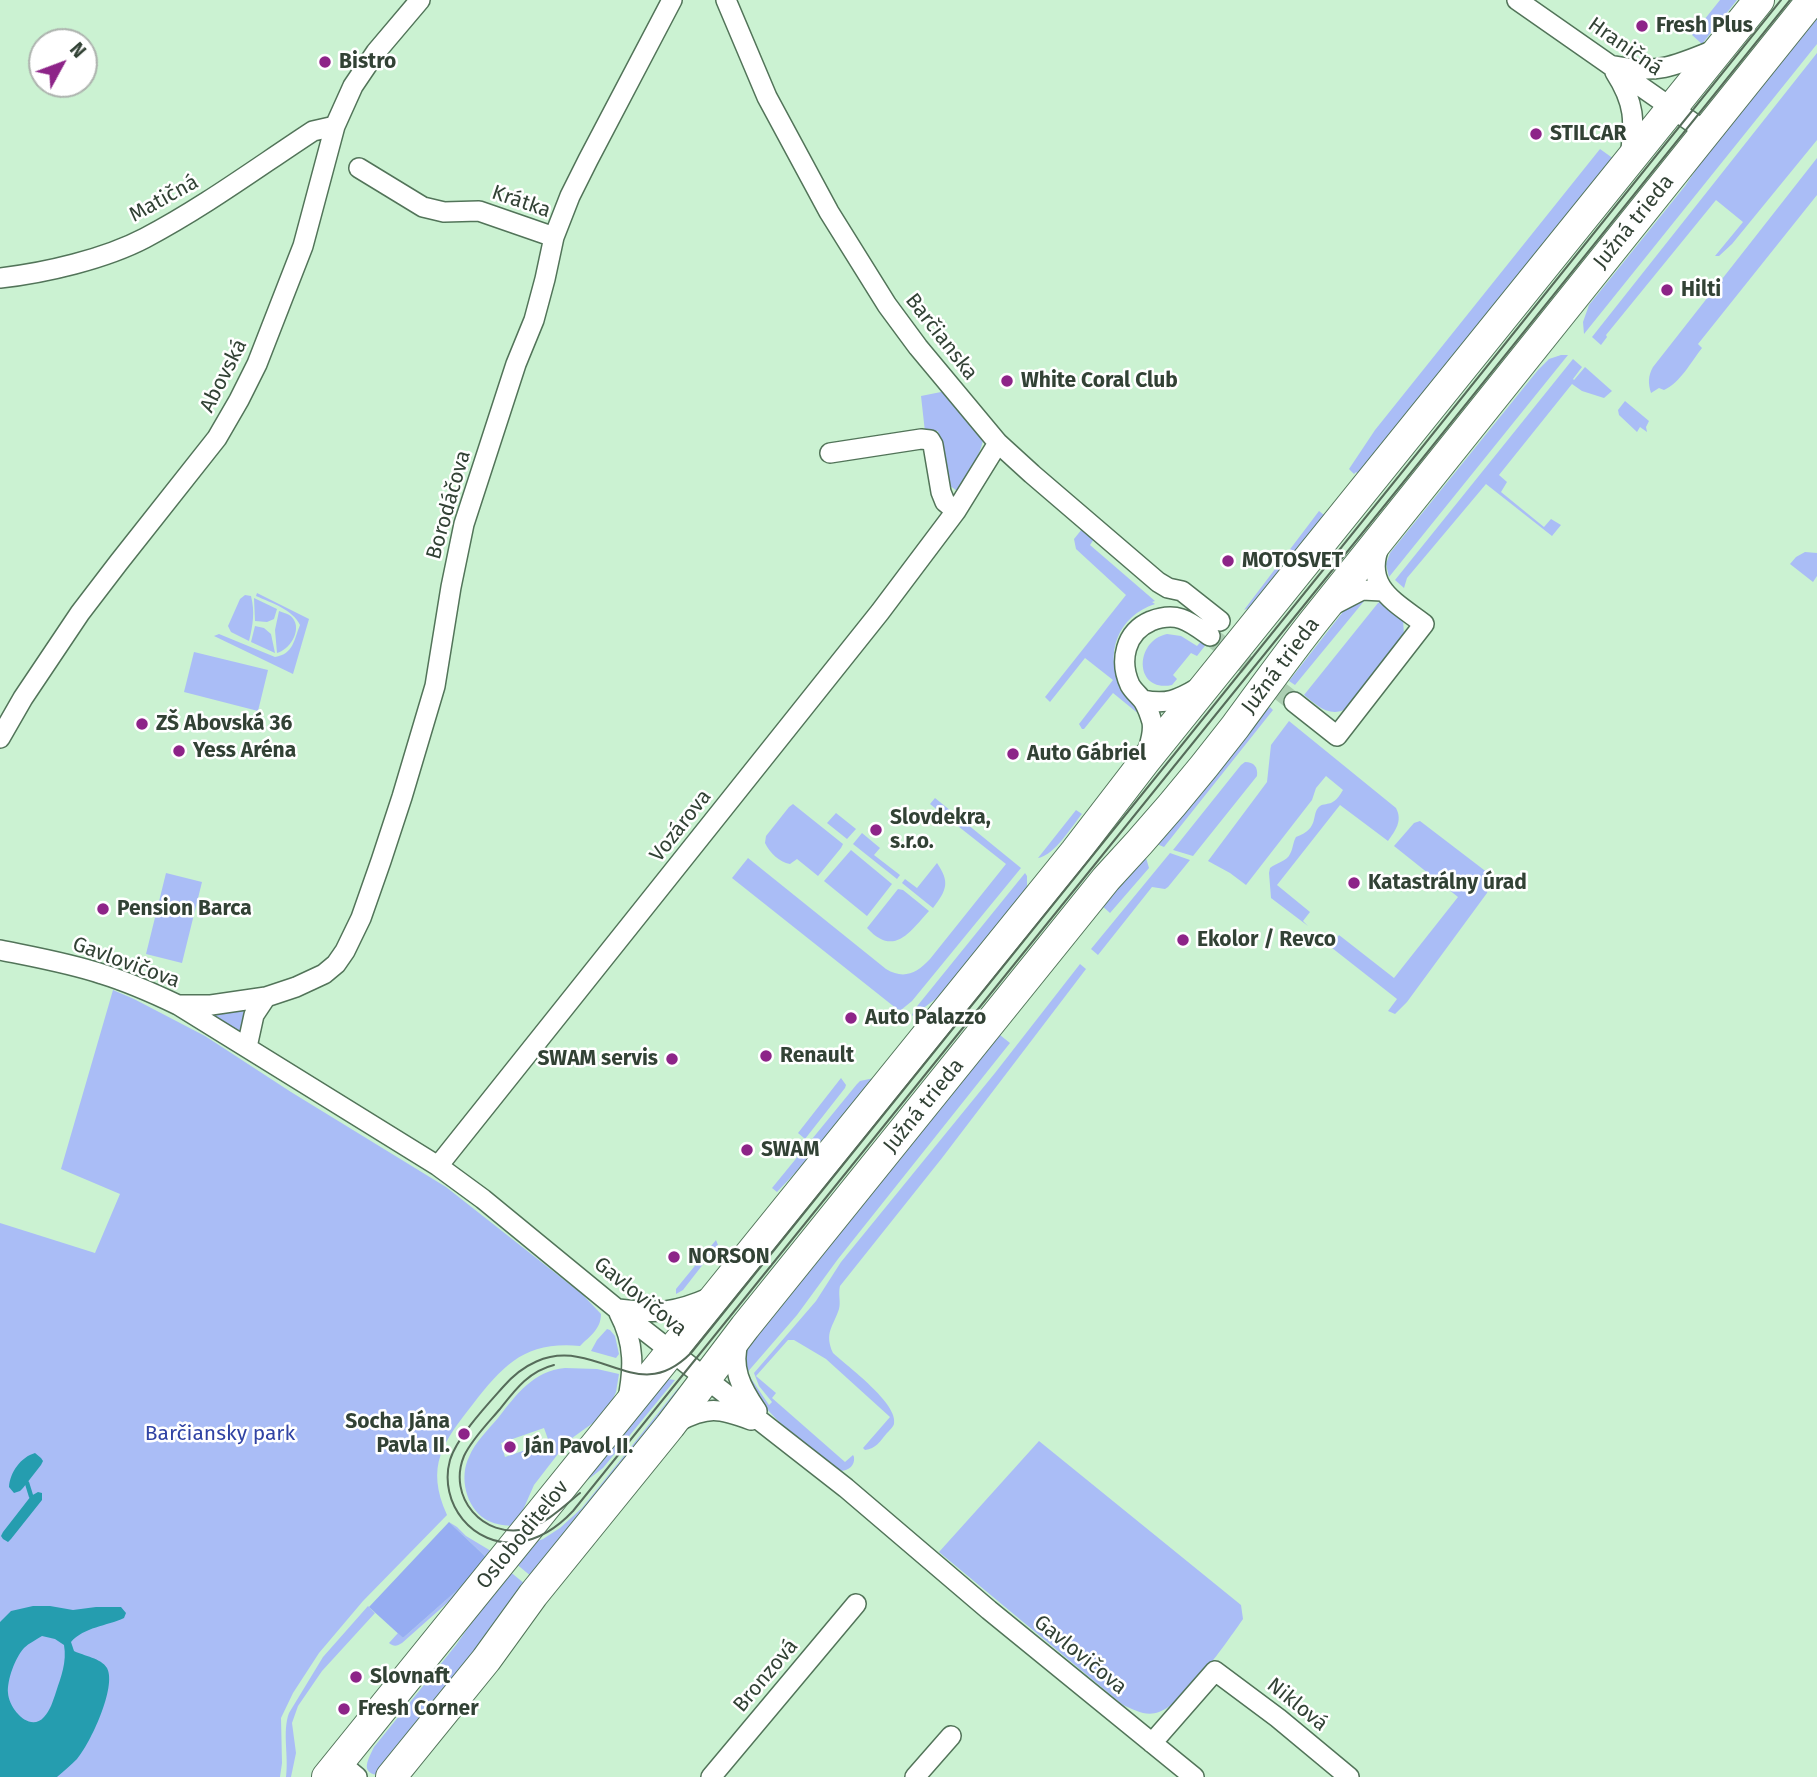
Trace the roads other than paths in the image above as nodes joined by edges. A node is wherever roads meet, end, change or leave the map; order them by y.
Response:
1 (420, 0) edge
2 (672, 0) edge
3 (726, 0) edge
4 (1517, 0) edge
5 (1759, 0) edge
6 (1812, 0) edge
7 (1720, 48) junction
8 (1611, 66) junction
9 (1673, 108) junction
10 (335, 126) junction
11 (1706, 132) junction
12 (1629, 162) junction
13 (359, 168) dead end
14 (554, 237) junction
15 (0, 278) edge
16 (998, 443) junction
17 (830, 453) dead end
18 (956, 511) junction
19 (1386, 531) junction
20 (1382, 590) junction
21 (1319, 615) junction
22 (1210, 681) junction
23 (1143, 700) junction
24 (1294, 702) tunnel mouth
25 (0, 738) edge
26 (1145, 761) junction
27 (0, 950) edge
28 (266, 997) junction
29 (178, 1005) junction
30 (247, 1047) junction
31 (438, 1166) junction
32 (719, 1294) junction
33 (617, 1309) junction
34 (745, 1327) junction
35 (672, 1352) junction
36 (706, 1378) junction
37 (625, 1409) junction
38 (670, 1426) junction
39 (768, 1426) junction
40 (856, 1604) dead end
41 (951, 1736) dead end
42 (1152, 1743) junction
43 (341, 1772) edge
44 (391, 1777) edge
45 (710, 1777) edge
46 (915, 1777) edge
47 (1194, 1777) edge
48 (1349, 1777) edge

1 - 10 street, Abovská
2 - 14 street, Borodáčova
3 - 16 street, Barčianska
4 - 8 street, Hraničná
5 - 7 main road, Južná trieda
6 - 11 main road, Južná trieda
7 - 8 street
7 - 9 main road, Južná trieda
8 - 9 street, Hraničná
8 - 12 street
9 - 11 street, Hraničná
9 - 12 main road, Južná trieda
10 - 15 street, Matičná
10 - 25 street, Abovská
11 - 19 main road, Južná trieda
12 - 22 main road, Južná trieda
13 - 14 street, Krátka
14 - 28 street, Borodáčova
16 - 18 street, Vozárova
16 - 23 street, Barčianska
17 - 18 street
18 - 31 street, Vozárova
19 - 20 street
19 - 21 main road, Južná trieda
20 - 21 street
20 - 24 street
21 - 34 main road, Južná trieda
22 - 23 street
22 - 26 main road, Južná trieda
23 - 26 street
26 - 32 main road, Južná trieda
27 - 29 street, Gavlovičova
28 - 29 street, Borodáčova
28 - 30 street
29 - 30 street, Gavlovičova
30 - 31 street, Gavlovičova
31 - 33 street, Gavlovičova
32 - 33 street
32 - 35 main road, Osloboditeľov
33 - 35 street, Gavlovičova
33 - 37 street
34 - 36 main road
34 - 39 street
35 - 36 street, Gavlovičova
35 - 37 main road, Osloboditeľov
36 - 38 main road
36 - 39 street, Gavlovičova
37 - 43 main road, Osloboditeľov
38 - 39 street
38 - 44 main road
39 - 42 street, Gavlovičova
40 - 45 street, Bronzová
41 - 46 street
42 - 47 street, Gavlovičova
42 - 48 street, Niklová

